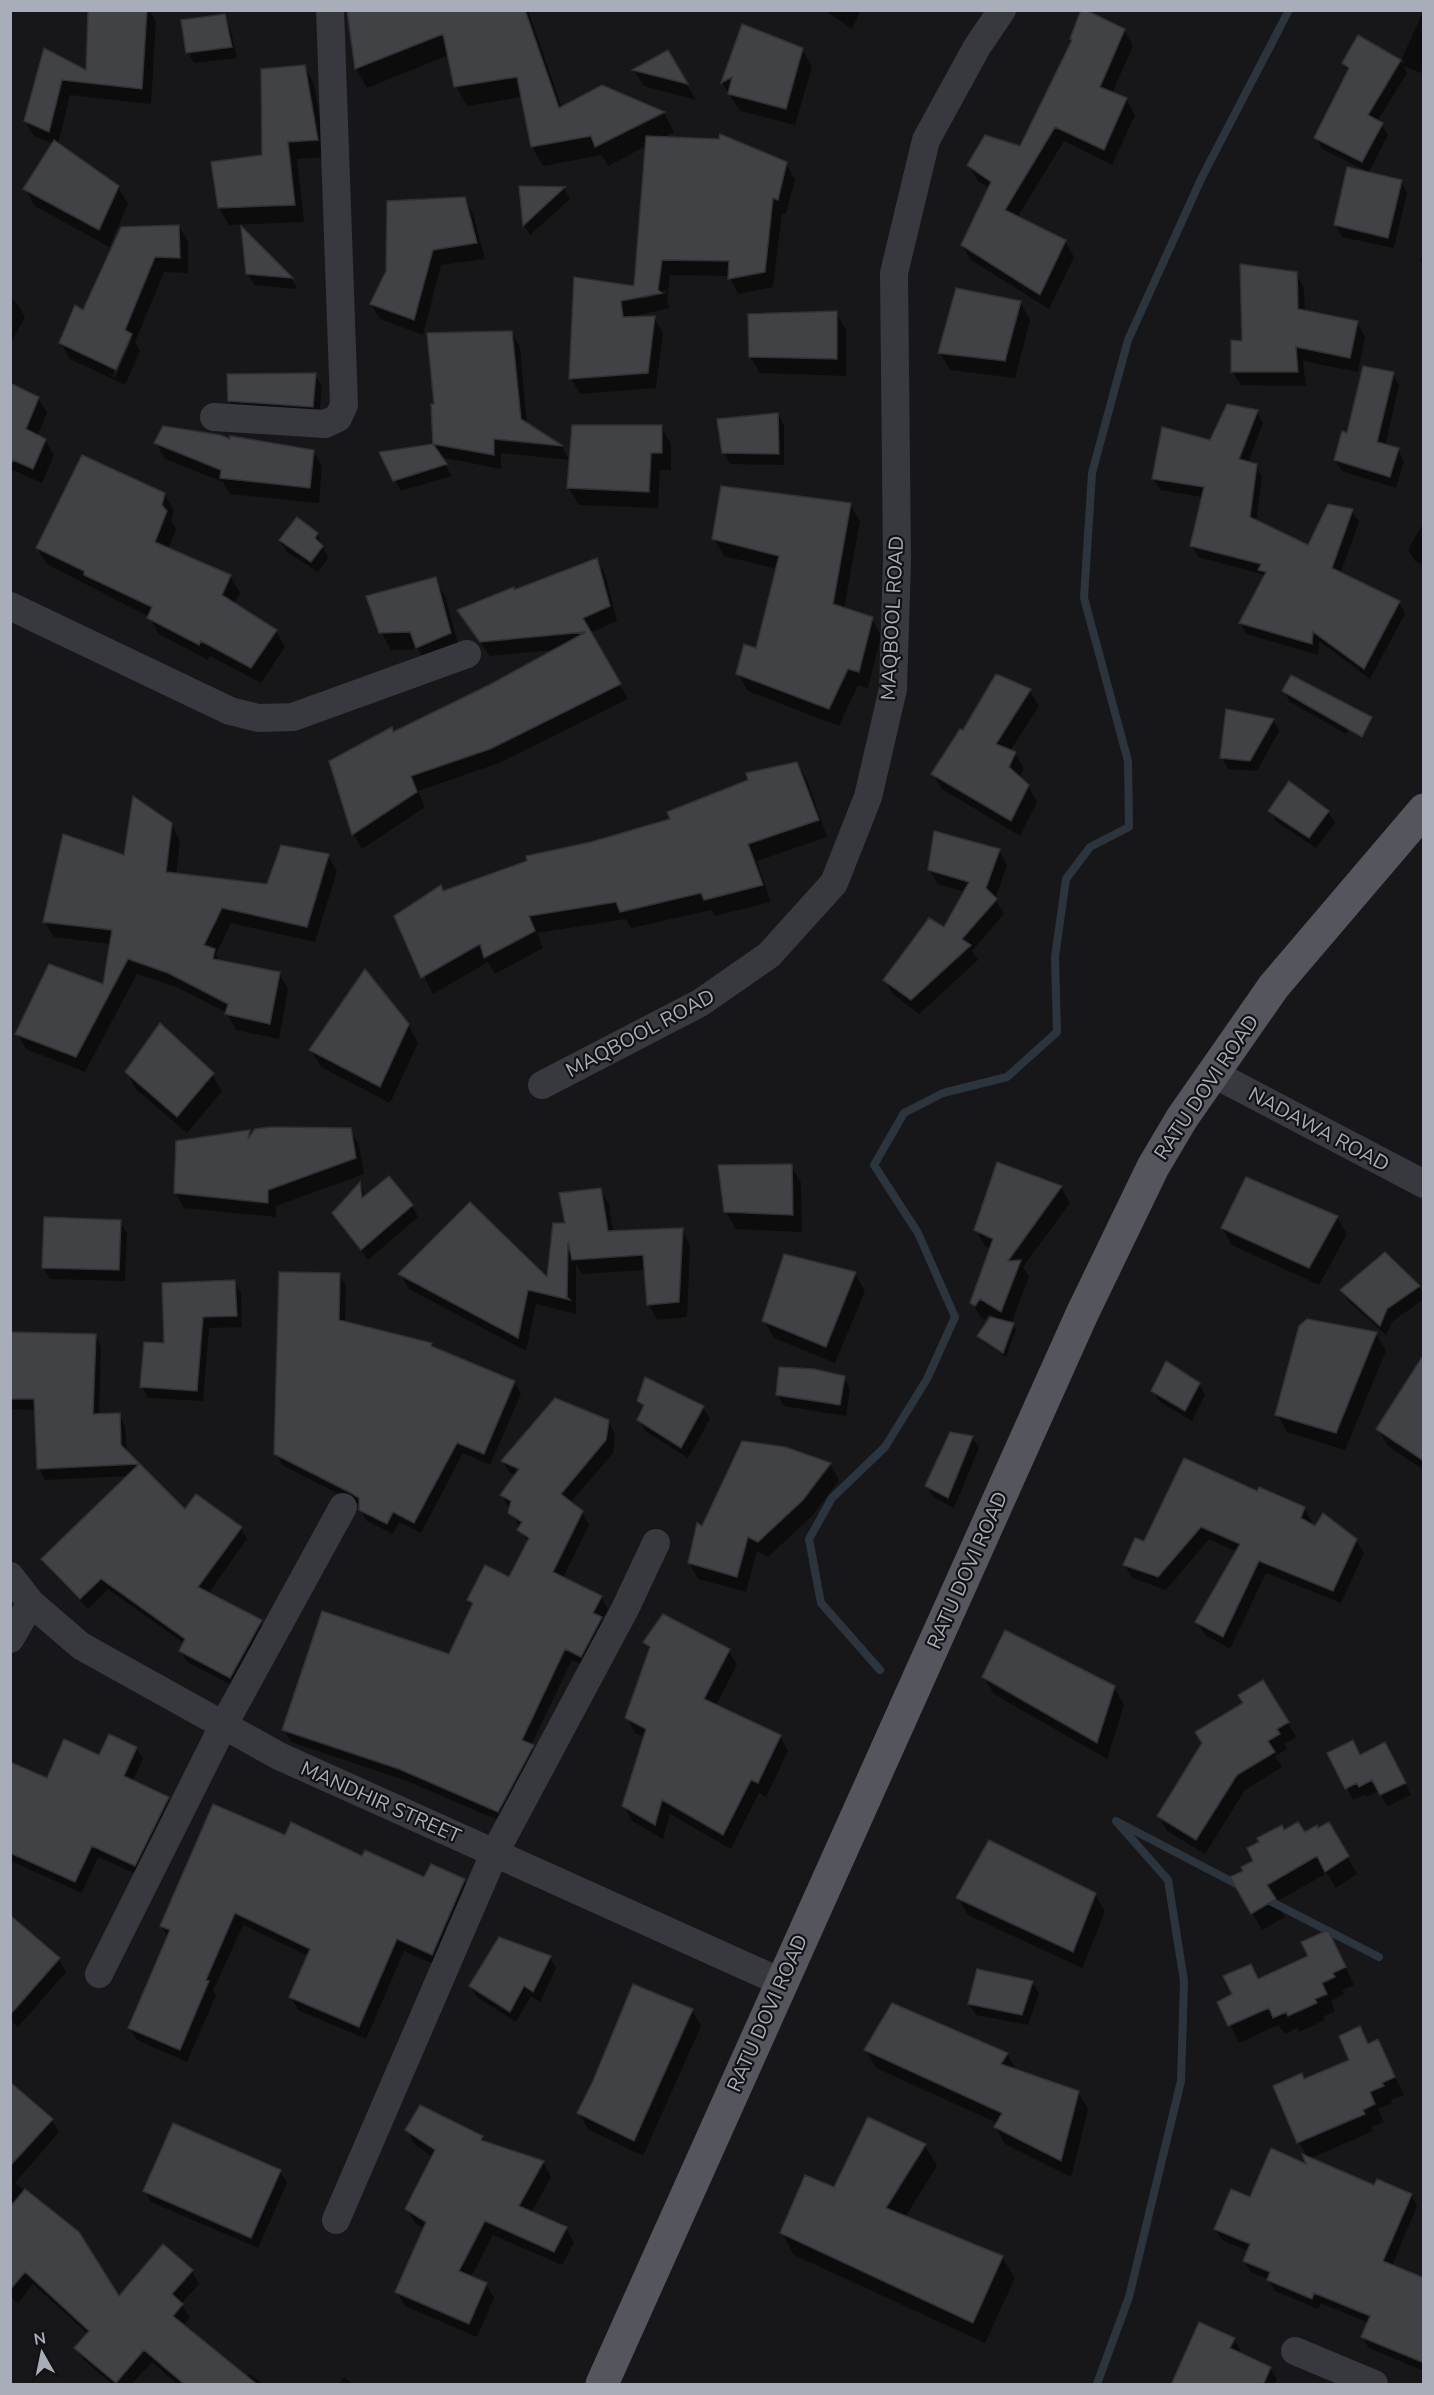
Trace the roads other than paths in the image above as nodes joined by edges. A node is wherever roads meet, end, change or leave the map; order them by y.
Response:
1 (330, 10) edge
2 (1002, 10) edge
3 (214, 417) dead end
4 (10, 606) edge
5 (467, 654) dead end
6 (1424, 810) edge
7 (1214, 1074) junction
8 (542, 1085) dead end
9 (1424, 1184) edge
10 (344, 1507) dead end
11 (656, 1543) dead end
12 (10, 1576) edge
13 (32, 1603) junction
14 (10, 1639) edge
15 (223, 1726) junction
16 (494, 1854) junction
17 (99, 1974) dead end
18 (781, 1983) junction
19 (336, 2220) dead end
20 (1295, 2351) dead end
21 (602, 2385) edge
22 (1374, 2385) edge

1 - 3 street
2 - 8 street, MAQBOOL ROAD
4 - 5 street
6 - 7 main road, RATU DOVI ROAD
7 - 9 street, NADAWA ROAD
7 - 18 main road, RATU DOVI ROAD
10 - 15 street
11 - 16 street
12 - 13 street, MANDHIR STREET
13 - 14 street
13 - 15 street, MANDHIR STREET
15 - 16 street, MANDHIR STREET
15 - 17 street
16 - 18 street, MANDHIR STREET
16 - 19 street
18 - 21 main road, RATU DOVI ROAD
20 - 22 street

